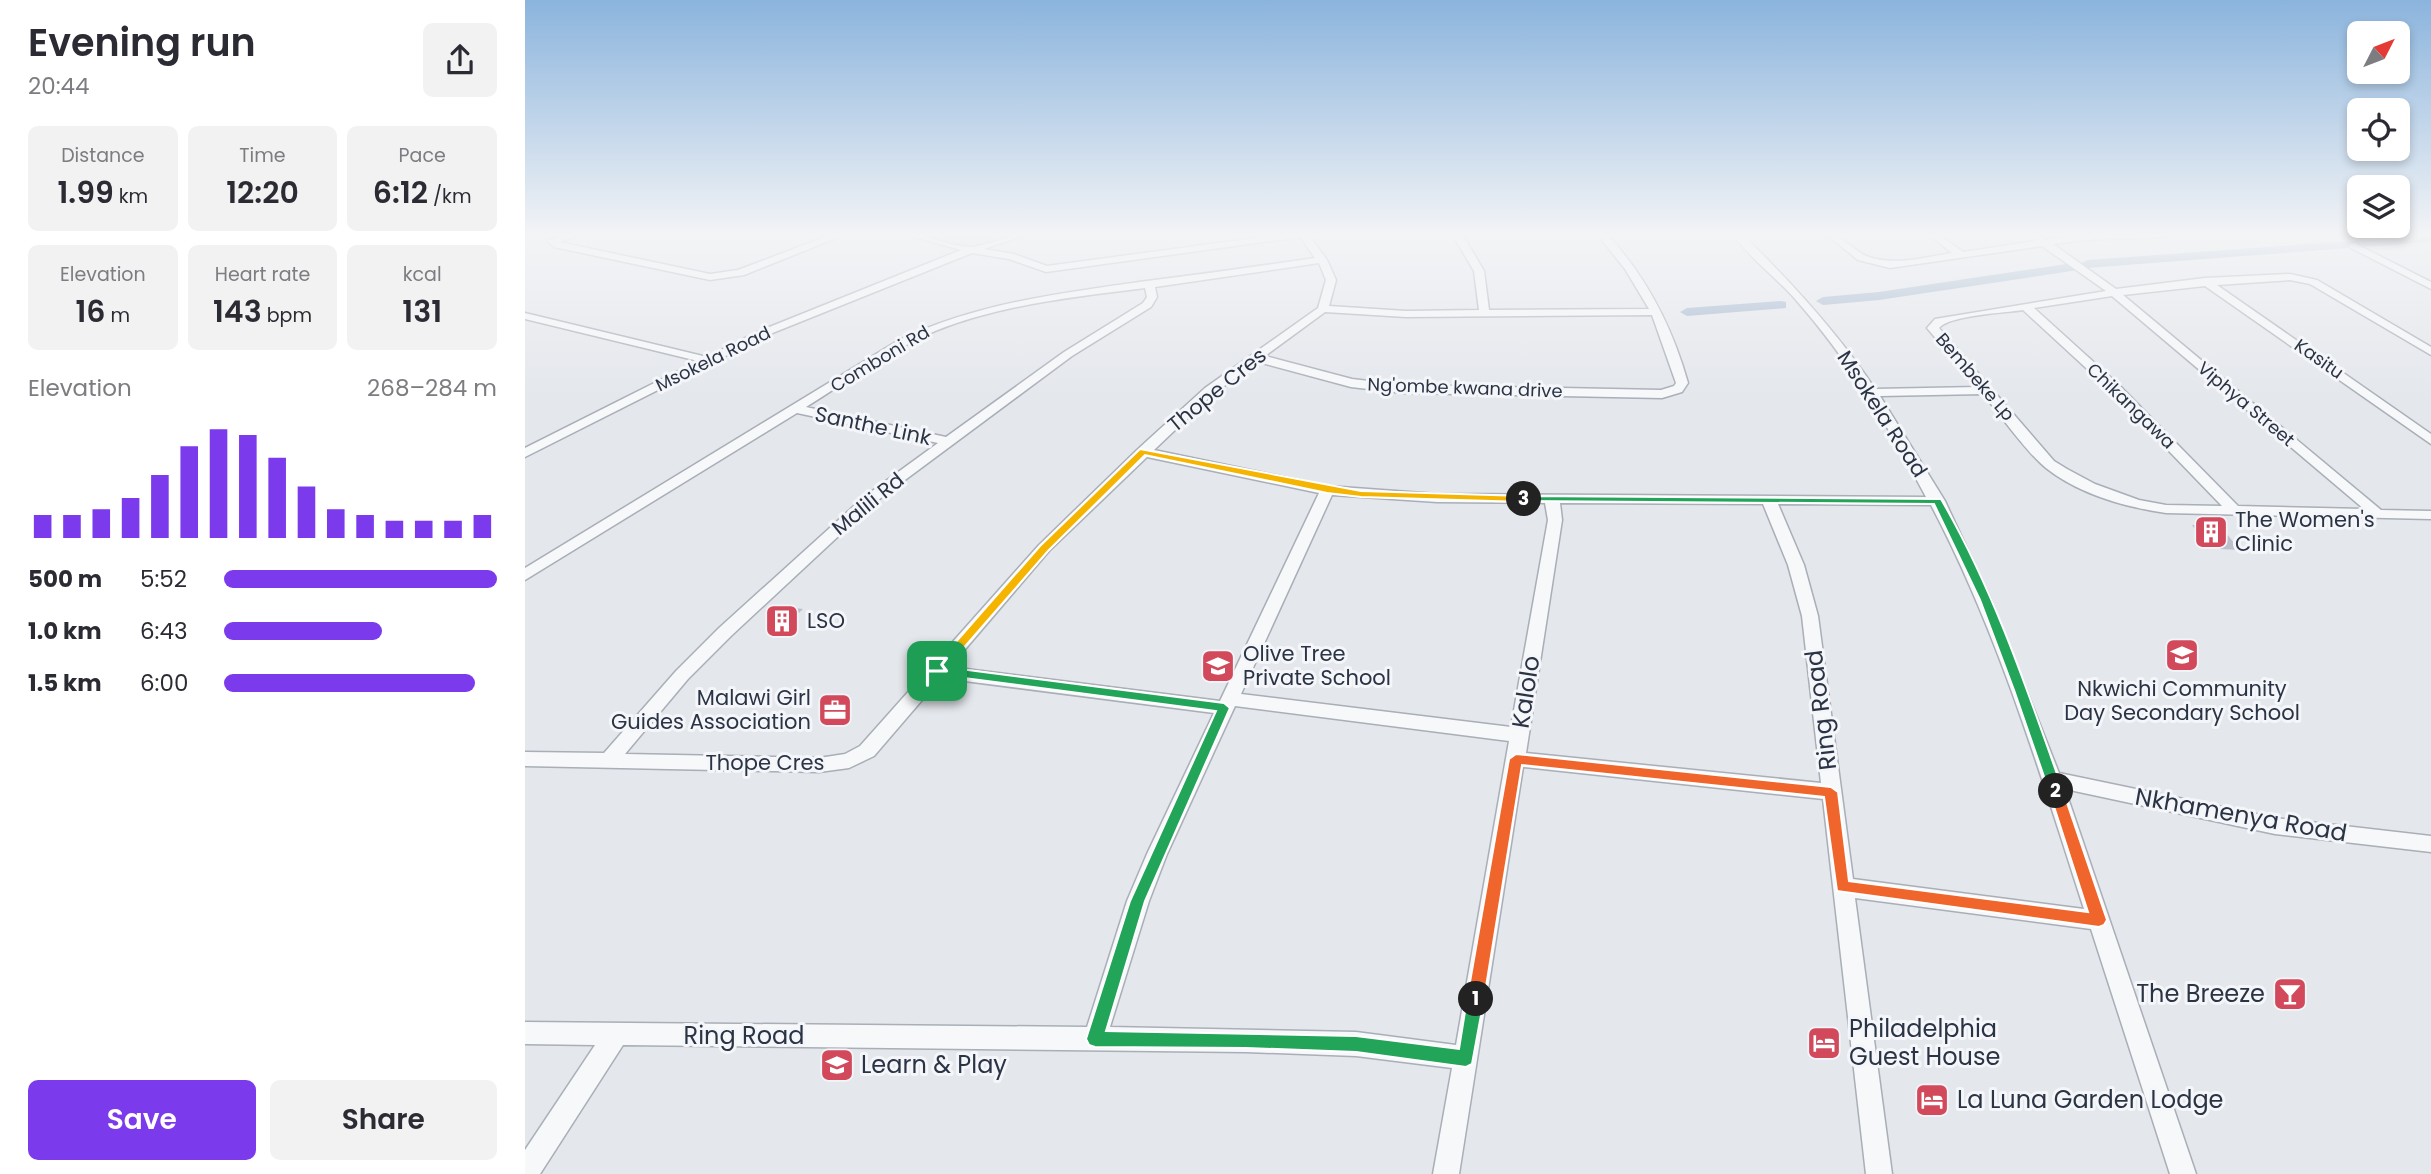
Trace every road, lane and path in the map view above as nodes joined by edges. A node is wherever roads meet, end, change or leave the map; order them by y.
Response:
1 (874, 289) edge
2 (1120, 289) edge
3 (1151, 289) edge
4 (1329, 289) edge
5 (1483, 289) edge
6 (1645, 289) edge
7 (1790, 289) edge
8 (2109, 289) edge
9 (2146, 289) edge
10 (2216, 289) edge
11 (2321, 289) edge
12 (2115, 293) junction
13 (2025, 306) junction
14 (1323, 309) junction
15 (1657, 312) junction
16 (1485, 314) junction
17 (525, 316) edge
18 (2431, 352) edge
19 (1254, 357) junction
20 (707, 360) junction
21 (1988, 390) junction
22 (1872, 393) junction
23 (796, 409) junction
24 (2431, 440) edge
25 (950, 442) junction
26 (1143, 452) junction
27 (525, 453) edge
28 (1327, 490) junction
29 (1552, 499) junction
30 (1769, 501) junction
31 (1938, 501) junction
32 (2234, 510) junction
33 (2378, 514) junction
34 (2431, 515) edge
35 (525, 575) edge
36 (937, 671) junction
37 (1226, 703) junction
38 (1519, 735) junction
39 (525, 759) edge
40 (1516, 759) junction
41 (608, 761) junction
42 (2052, 779) junction
43 (1831, 792) junction
44 (2431, 844) edge
45 (1842, 887) junction
46 (2099, 920) junction
47 (525, 1033) edge
48 (616, 1035) junction
49 (1095, 1039) junction
50 (1466, 1058) junction
51 (525, 1173) edge
52 (1446, 1174) edge
53 (1879, 1174) edge
54 (2183, 1174) edge

1 - 20 street, Msokela Road
2 - 23 street, Comboni Rd
3 - 25 street, Malili Rd
4 - 14 street
5 - 16 street
6 - 15 street
7 - 22 street, Msokela Road
8 - 12 street, Viphya Street
9 - 12 street, Bembeke Lp
10 - 24 street, Kasitu
11 - 18 street, Bembeke Lp
12 - 13 street, Bembeke Lp
12 - 33 street, Viphya Street
13 - 21 street, Bembeke Lp
13 - 32 street, Chikangawa
14 - 16 street
14 - 19 street, Thope Cres
15 - 16 street
15 - 19 street, Ng'ombe kwana drive
17 - 20 street
19 - 26 street, Thope Cres
20 - 27 street, Msokela Road
21 - 22 street
21 - 32 street, Bembeke Lp
22 - 31 street, Msokela Road
23 - 25 street, Santhe Link
23 - 35 street, Comboni Rd
25 - 41 street, Malili Rd
26 - 28 street
26 - 36 street, Thope Cres
28 - 29 street
28 - 37 street
29 - 30 street
29 - 38 street, Kalolo
30 - 31 street
30 - 43 street, Ring Road
31 - 42 street, Msokela Road
32 - 33 street, Bembeke Lp
33 - 34 street, Bembeke Lp
36 - 37 street
36 - 41 street, Thope Cres
37 - 38 street
37 - 49 street
38 - 40 street, Kalolo
39 - 41 street, Thope Cres
40 - 43 street
40 - 50 street, Kalolo
42 - 44 street, Nkhamenya Road
42 - 46 street, Msokela Road
43 - 45 street, Ring Road
45 - 46 street
45 - 53 street, Ring Road
46 - 54 street, Msokela Road
47 - 48 street, Ring Road
48 - 49 street, Ring Road
48 - 51 street
49 - 50 street, Ring Road
50 - 52 street, Kalolo

